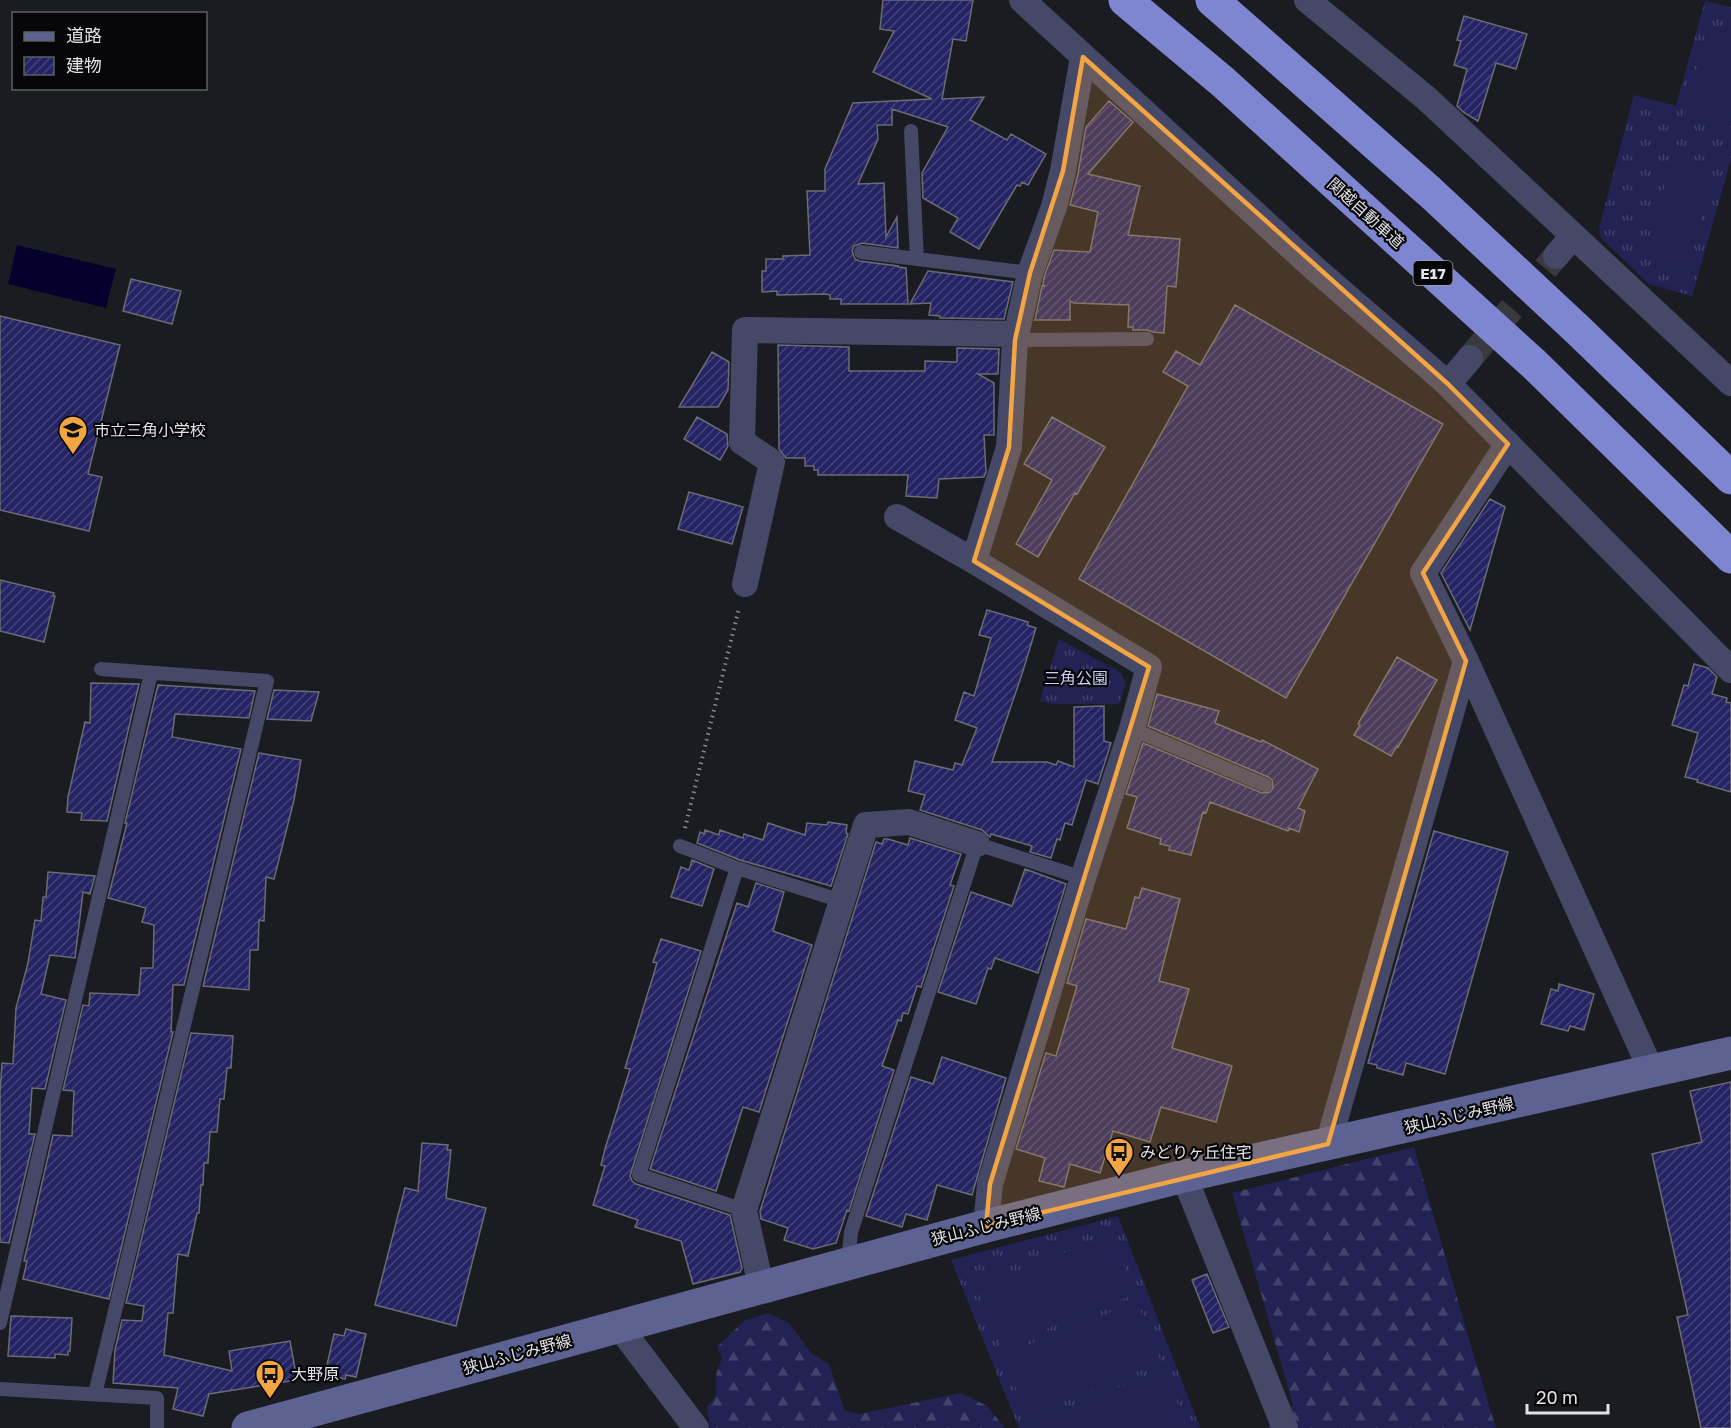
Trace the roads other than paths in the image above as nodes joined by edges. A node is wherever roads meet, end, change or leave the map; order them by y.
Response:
1 (1022, 0) edge
2 (1125, 0) edge
3 (1212, 0) edge
4 (1307, 0) edge
5 (1083, 57) junction
6 (911, 131) dead end
7 (1573, 236) junction
8 (861, 252) dead end
9 (1556, 256) tunnel mouth
10 (917, 259) junction
11 (1030, 273) junction
12 (1016, 337) junction
13 (1148, 339) dead end
14 (1470, 358) tunnel mouth
15 (1731, 383) edge
16 (1448, 384) junction
17 (1508, 444) junction
18 (1731, 478) edge
19 (897, 517) dead end
20 (1731, 557) edge
21 (974, 561) junction
22 (745, 584) road end
23 (1466, 661) junction
24 (101, 669) dead end
25 (1731, 670) edge
26 (151, 673) junction
27 (1132, 729) junction
28 (1265, 786) dead end
29 (976, 844) junction
30 (680, 846) road end
31 (737, 868) junction
32 (1083, 878) junction
33 (842, 901) junction
34 (1731, 1053) edge
35 (1652, 1072) junction
36 (1328, 1144) junction
37 (1184, 1176) junction
38 (744, 1209) junction
39 (986, 1226) junction
40 (848, 1262) junction
41 (761, 1286) junction
42 (0, 1323) edge
43 (618, 1326) junction
44 (0, 1389) edge
45 (95, 1394) junction
46 (157, 1428) edge
47 (248, 1428) edge
48 (696, 1428) edge
49 (1285, 1428) edge

1 - 5 street
2 - 20 highway, 関越自動車道 / E17
3 - 18 highway
4 - 7 street
5 - 11 street
5 - 16 street
6 - 10 lane
7 - 9 street
7 - 15 street
8 - 10 lane
10 - 11 lane
11 - 12 street
12 - 13 lane
12 - 21 street
12 - 22 street
14 - 16 street
16 - 17 street
17 - 23 street
17 - 25 street
19 - 21 street
21 - 27 street
23 - 35 street
23 - 36 street
24 - 26 lane
26 - 42 lane
26 - 45 lane
27 - 28 lane
27 - 32 street
29 - 32 lane
29 - 33 street
29 - 40 lane
30 - 31 lane
31 - 33 lane
31 - 38 lane
32 - 39 street
33 - 38 street
34 - 35 main road, 狭山ふじみ野線
35 - 36 main road, 狭山ふじみ野線
36 - 37 main road, 狭山ふじみ野線
37 - 39 main road, 狭山ふじみ野線
37 - 49 street
38 - 41 street
39 - 40 main road, 狭山ふじみ野線
40 - 41 main road, 狭山ふじみ野線
41 - 43 main road, 狭山ふじみ野線
43 - 47 main road, 狭山ふじみ野線
43 - 48 street
44 - 45 lane
45 - 46 lane

